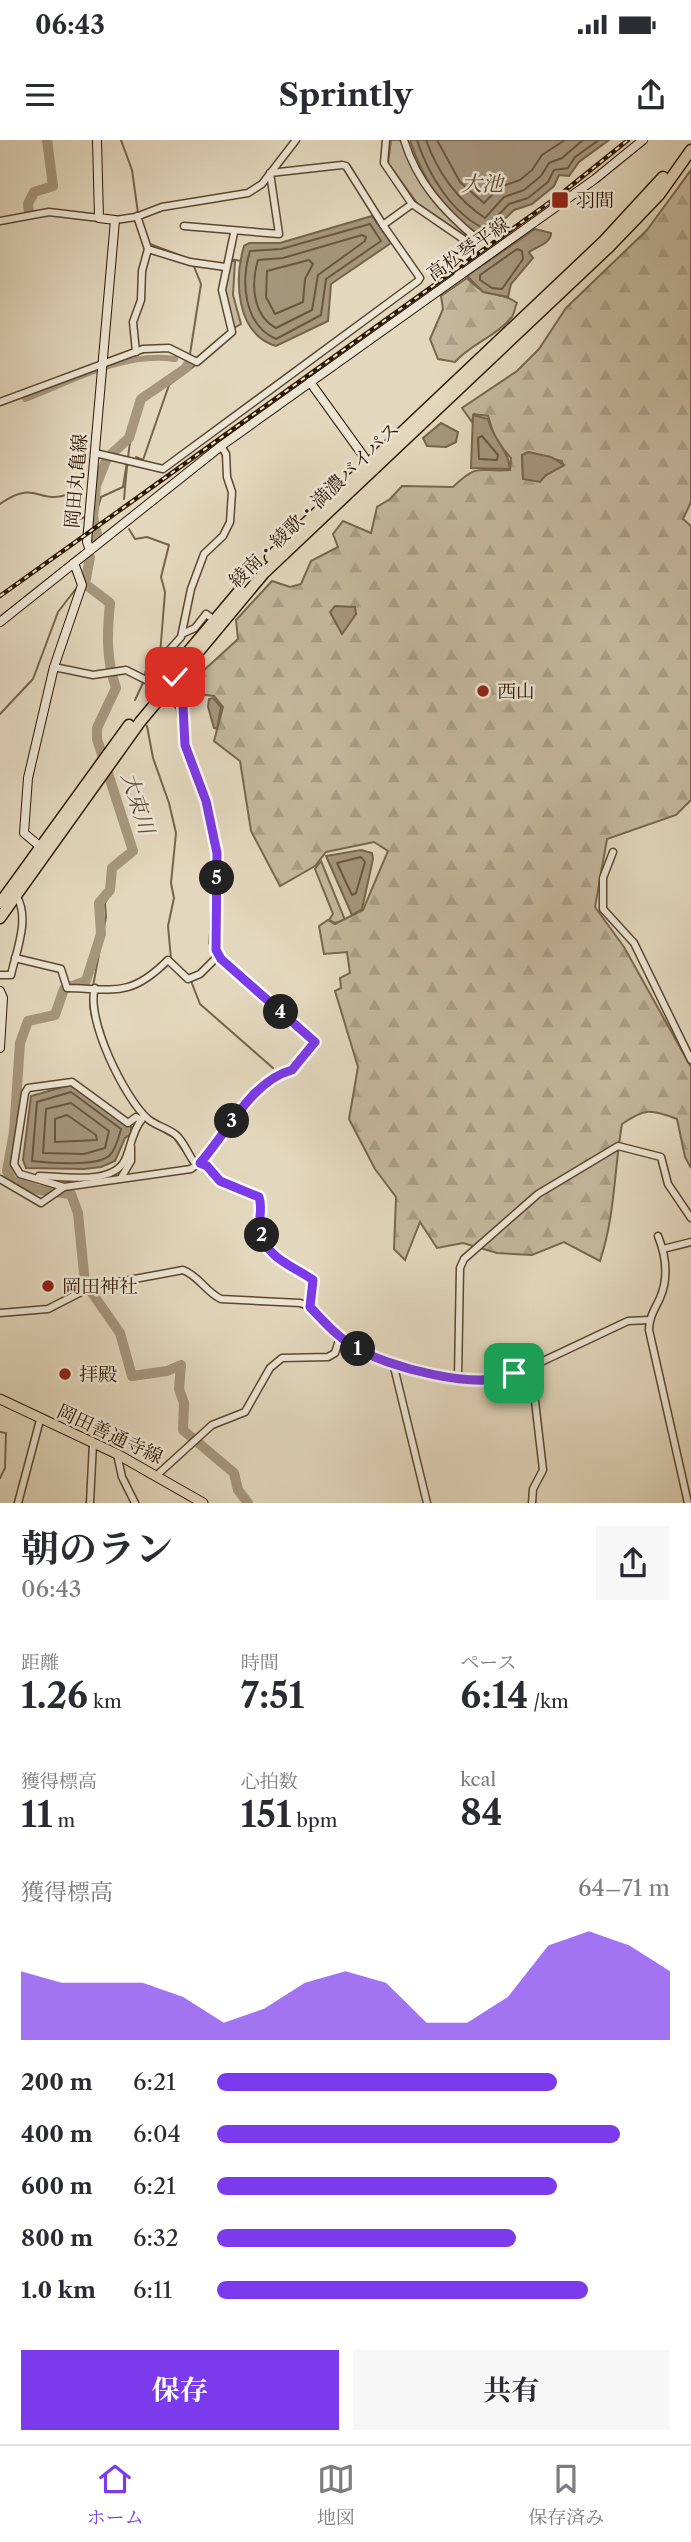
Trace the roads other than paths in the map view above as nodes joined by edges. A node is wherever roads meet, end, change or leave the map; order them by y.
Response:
1 (97, 140) edge
2 (296, 140) edge
3 (386, 140) edge
4 (404, 140) edge
5 (643, 140) edge
6 (688, 140) edge
7 (691, 150) edge
8 (270, 173) junction
9 (412, 204) junction
10 (138, 216) junction
11 (99, 218) junction
12 (115, 220) junction
13 (0, 221) edge
14 (383, 225) junction
15 (184, 226) dead end
16 (234, 233) junction
17 (148, 248) junction
18 (225, 267) junction
19 (457, 272) junction
20 (136, 352) junction
21 (102, 367) junction
22 (310, 383) junction
23 (0, 402) edge
24 (221, 446) junction
25 (95, 453) junction
26 (370, 466) junction
27 (90, 550) junction
28 (74, 563) junction
29 (213, 619) junction
30 (0, 622) edge
31 (184, 633) junction
32 (54, 667) junction
33 (175, 677) junction
34 (169, 696) dead end
35 (182, 719) junction
36 (111, 757) junction
37 (44, 849) junction
38 (612, 852) dead end
39 (17, 897) junction
40 (0, 903) edge
41 (0, 918) edge
42 (218, 956) junction
43 (15, 958) junction
44 (0, 975) edge
45 (93, 988) junction
46 (0, 991) edge
47 (0, 1048) edge
48 (691, 1060) edge
49 (142, 1118) junction
50 (130, 1144) junction
51 (198, 1164) junction
52 (34, 1178) junction
53 (121, 1178) junction
54 (0, 1179) edge
55 (61, 1190) junction
56 (691, 1218) edge
57 (658, 1236) dead end
58 (691, 1241) edge
59 (663, 1249) junction
60 (309, 1306) junction
61 (0, 1313) edge
62 (649, 1320) junction
63 (340, 1337) junction
64 (393, 1363) junction
65 (458, 1378) junction
66 (505, 1379) junction
67 (0, 1399) edge
68 (40, 1420) junction
69 (93, 1443) junction
70 (117, 1454) junction
71 (157, 1475) junction
72 (18, 1503) edge
73 (90, 1503) edge
74 (135, 1503) edge
75 (203, 1503) edge
76 (427, 1503) edge
77 (532, 1503) edge
78 (688, 1503) edge

1 - 11 main road
2 - 8 street
3 - 9 street
4 - 19 street
5 - 19 main road, 高松琴平線
6 - 26 highway, 綾南・綾歌・満濃バイパス
7 - 26 highway, 綾南・綾歌・満濃バイパス
8 - 10 street
8 - 14 street
8 - 16 street
9 - 14 street
9 - 19 street
10 - 12 street
10 - 17 street
11 - 12 main road
11 - 13 street
12 - 21 main road, 岡田丸亀線
14 - 25 street
15 - 16 street
16 - 18 street
17 - 18 street
17 - 20 street
18 - 20 street
19 - 22 main road, 高松琴平線
20 - 21 street
21 - 23 street
21 - 25 main road, 岡田丸亀線
22 - 24 main road, 高松琴平線
22 - 26 main road
24 - 27 main road, 高松琴平線
24 - 31 street
25 - 27 main road, 岡田丸亀線
26 - 29 highway, 綾南・綾歌・満濃バイパス
26 - 33 highway, 綾南・綾歌・満濃バイパス
27 - 28 main road, 岡田丸亀線
28 - 30 main road
28 - 32 main road
29 - 31 street
29 - 36 highway, 綾南・綾歌・満濃バイパス
31 - 32 street
32 - 37 main road
33 - 35 street
33 - 36 highway, 綾南・綾歌・満濃バイパス
34 - 35 street
35 - 42 street
36 - 37 highway, 綾南・綾歌・満濃バイパス
37 - 39 highway, 綾南・綾歌・満濃バイパス
37 - 40 highway, 綾南・綾歌・満濃バイパス
38 - 48 street
39 - 41 highway, 綾南・綾歌・満濃バイパス
39 - 43 street
42 - 45 street
42 - 51 street
43 - 44 street
43 - 45 street
45 - 49 street
46 - 47 main road
49 - 50 street
49 - 51 street
49 - 52 street
50 - 52 street
50 - 53 street
51 - 53 street
51 - 60 street
52 - 55 street
53 - 55 street
54 - 55 street
56 - 65 street
57 - 59 street
58 - 59 street
59 - 62 street
60 - 61 street
60 - 63 street
62 - 66 street
62 - 78 street
63 - 64 street
63 - 71 street
64 - 65 street
64 - 76 street
65 - 66 street
66 - 77 street
67 - 68 main road, 岡田善通寺線
68 - 69 main road, 岡田善通寺線
68 - 72 street
69 - 70 main road, 岡田善通寺線
69 - 73 street
70 - 71 main road, 岡田善通寺線
70 - 74 street
71 - 75 main road, 岡田善通寺線

